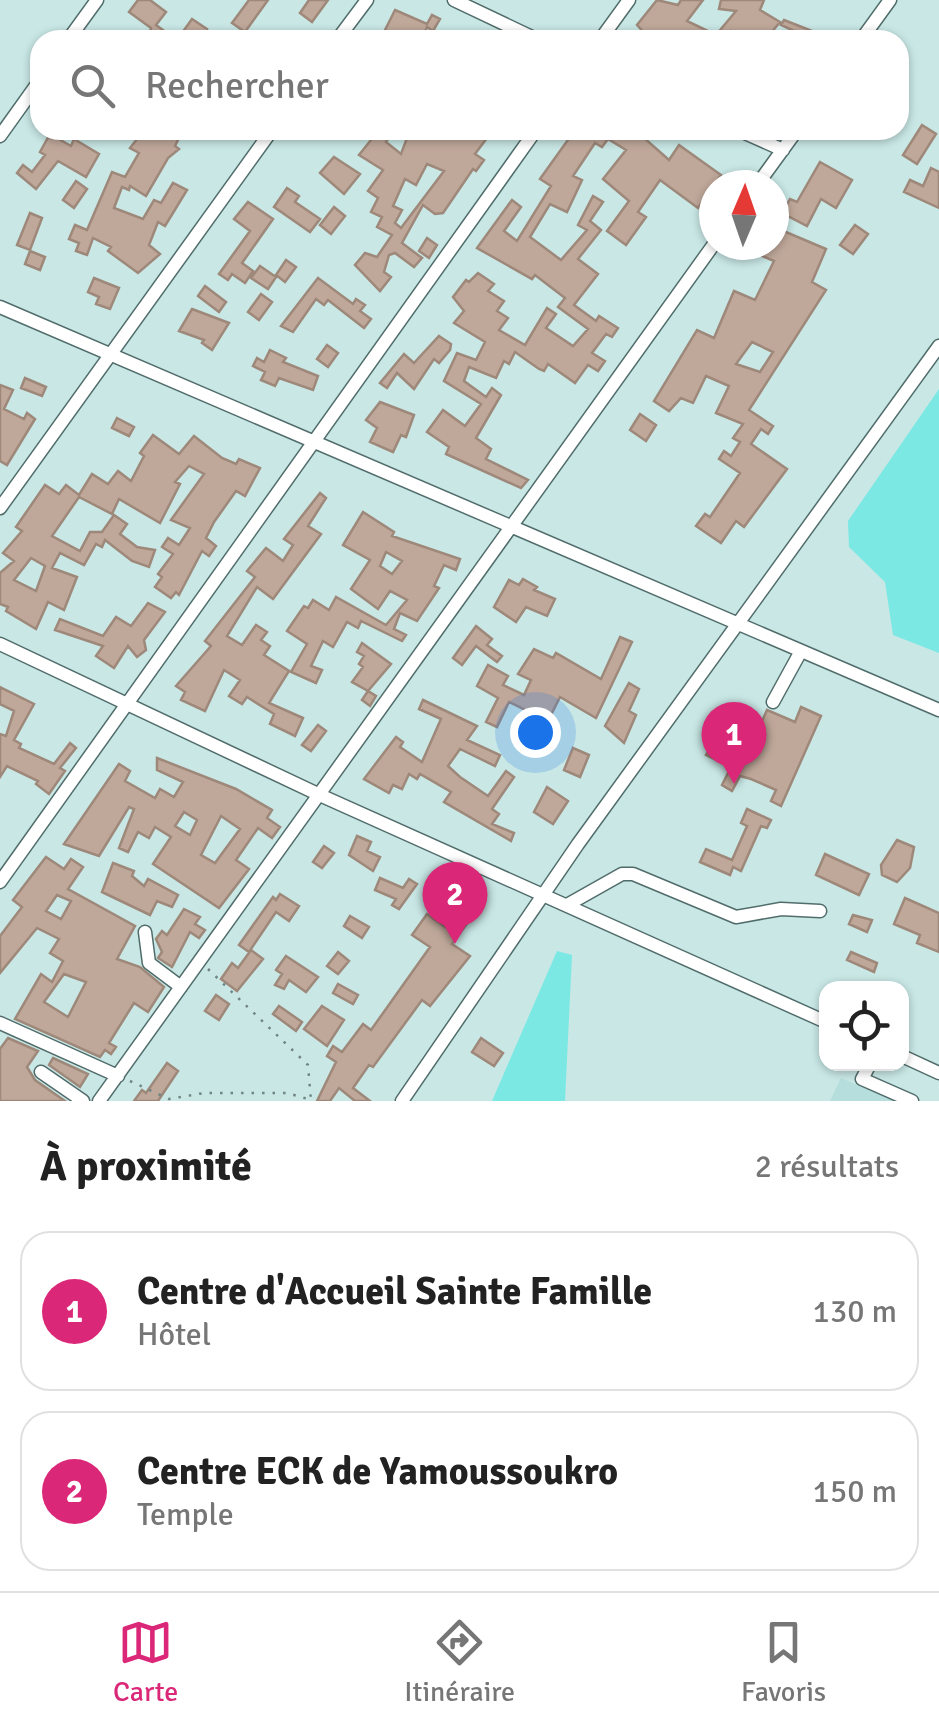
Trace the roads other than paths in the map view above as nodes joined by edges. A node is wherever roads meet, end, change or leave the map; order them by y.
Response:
1 (97, 0) edge
2 (366, 0) edge
3 (454, 0) edge
4 (629, 0) edge
5 (890, 0) edge
6 (75, 30) edge
7 (345, 30) edge
8 (517, 30) edge
9 (607, 30) edge
10 (868, 30) edge
11 (30, 94) edge
12 (0, 136) edge
13 (265, 140) edge
14 (529, 140) edge
15 (760, 140) edge
16 (790, 140) edge
17 (783, 150) junction
18 (768, 170) edge
19 (702, 260) edge
20 (0, 308) edge
21 (939, 346) edge
22 (111, 352) junction
23 (314, 442) junction
24 (0, 508) edge
25 (508, 527) junction
26 (740, 626) junction
27 (0, 644) edge
28 (801, 651) junction
29 (773, 702) dead end
30 (127, 704) junction
31 (939, 710) edge
32 (322, 796) junction
33 (0, 882) edge
34 (543, 894) junction
35 (567, 905) junction
36 (820, 911) dead end
37 (144, 932) dead end
38 (181, 987) junction
39 (819, 1019) edge
40 (0, 1023) edge
41 (909, 1059) edge
42 (866, 1071) edge
43 (41, 1072) dead end
44 (939, 1073) edge
45 (118, 1076) junction
46 (888, 1096) edge
47 (83, 1101) edge
48 (100, 1101) edge
49 (402, 1101) edge
50 (912, 1101) edge

1 - 6 street
2 - 7 street
3 - 8 street
4 - 9 street
5 - 10 street
11 - 12 street
13 - 22 street
14 - 23 street
15 - 17 street
16 - 17 street
17 - 18 street
19 - 25 street
20 - 22 street
21 - 26 street
22 - 23 street
22 - 24 street
23 - 25 street
23 - 30 street
25 - 26 street
25 - 32 street
26 - 28 street
26 - 34 street
27 - 30 street
28 - 29 street
28 - 31 street
30 - 32 street
30 - 33 street
32 - 34 street
32 - 38 street
34 - 35 street
34 - 49 street
35 - 36 street
35 - 39 street
37 - 38 street
38 - 45 street
40 - 45 street
41 - 44 street
42 - 46 street
43 - 47 street
45 - 48 street
46 - 50 street

